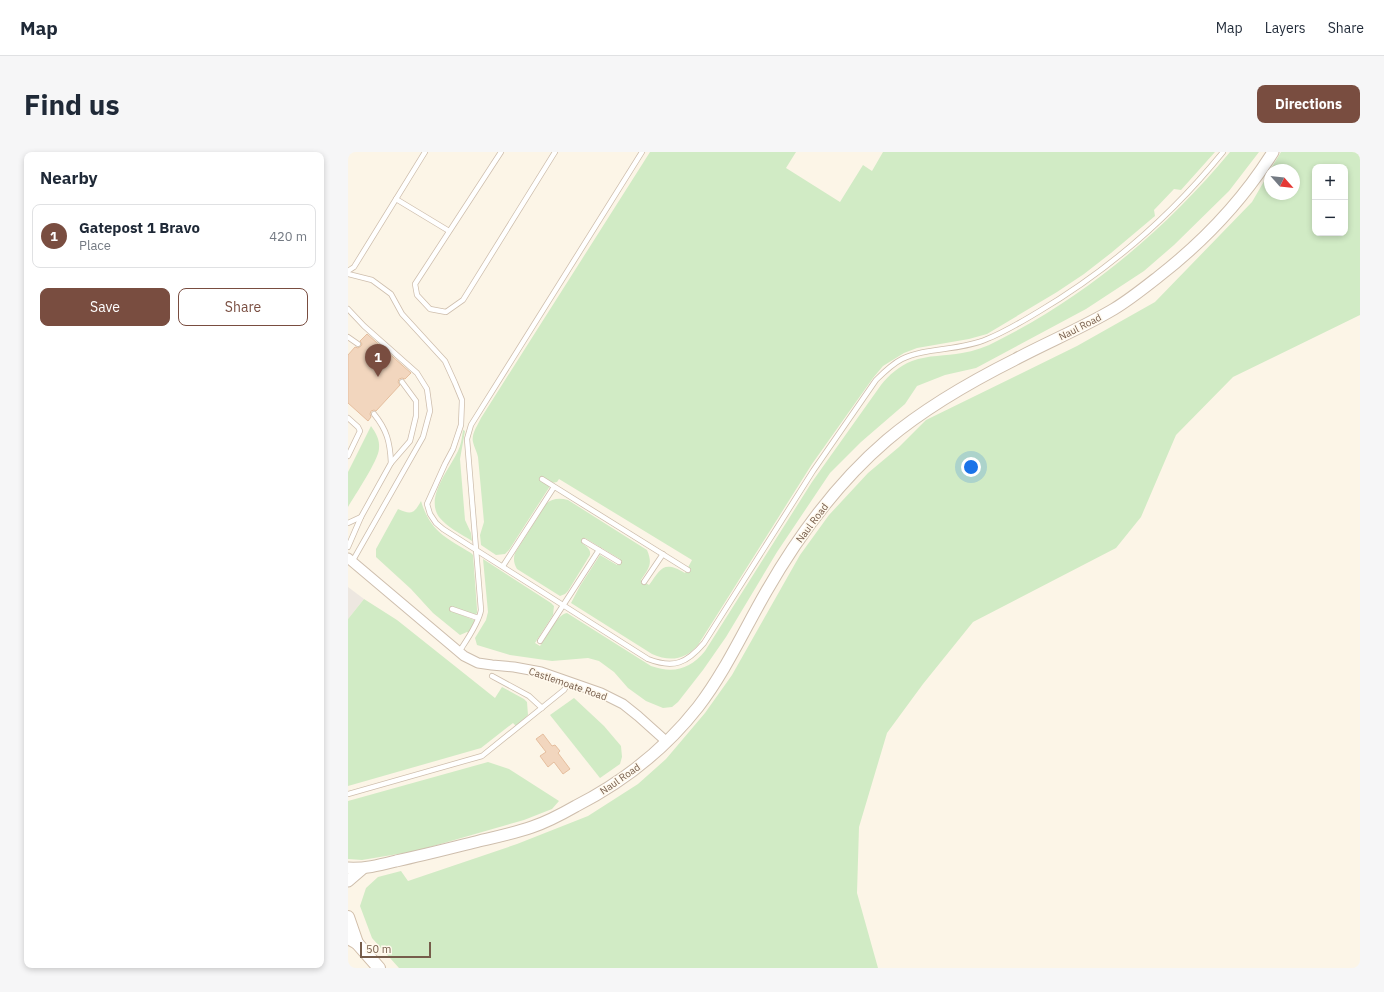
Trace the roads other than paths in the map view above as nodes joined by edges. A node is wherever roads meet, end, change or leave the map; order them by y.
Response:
1 (425, 152) edge
2 (501, 152) edge
3 (555, 152) edge
4 (642, 152) edge
5 (1223, 152) edge
6 (1273, 152) edge
7 (396, 199) junction
8 (449, 232) junction
9 (348, 273) edge
10 (348, 309) edge
11 (348, 337) edge
12 (358, 344) dead end
13 (402, 382) dead end
14 (374, 414) dead end
15 (348, 418) edge
16 (348, 456) edge
17 (390, 462) junction
18 (542, 480) dead end
19 (554, 487) junction
20 (361, 517) junction
21 (348, 523) edge
22 (584, 541) dead end
23 (348, 547) edge
24 (475, 549) junction
25 (599, 550) junction
26 (663, 554) junction
27 (350, 560) edge
28 (619, 562) dead end
29 (503, 566) junction
30 (688, 570) dead end
31 (644, 582) dead end
32 (564, 604) junction
33 (452, 609) dead end
34 (478, 618) junction
35 (540, 641) dead end
36 (459, 652) junction
37 (492, 676) dead end
38 (570, 682) junction
39 (542, 708) junction
40 (667, 742) junction
41 (348, 794) edge
42 (348, 868) edge
43 (362, 869) junction
44 (348, 882) edge
45 (348, 917) edge
46 (352, 940) edge
47 (379, 968) edge

1 - 7 lane
2 - 8 lane
3 - 8 lane
4 - 24 lane
5 - 32 lane
6 - 40 street, Naul Road
7 - 8 lane
7 - 9 lane
9 - 24 lane
10 - 27 lane
11 - 12 lane
13 - 17 lane
14 - 17 lane
15 - 16 lane
17 - 20 lane
18 - 19 lane
19 - 26 lane
19 - 29 lane
20 - 21 lane
20 - 23 lane
22 - 25 lane
24 - 29 lane
24 - 34 lane
25 - 28 lane
25 - 32 lane
26 - 30 lane
26 - 31 lane
27 - 36 street, Castlemoate Road
29 - 32 lane
32 - 35 lane
33 - 34 lane
34 - 36 lane
36 - 38 street, Castlemoate Road
37 - 39 lane
38 - 39 lane
38 - 40 street, Castlemoate Road
39 - 41 lane
40 - 43 street, Naul Road
42 - 43 street, Naul Road
43 - 44 street
45 - 46 main road
46 - 47 main road

